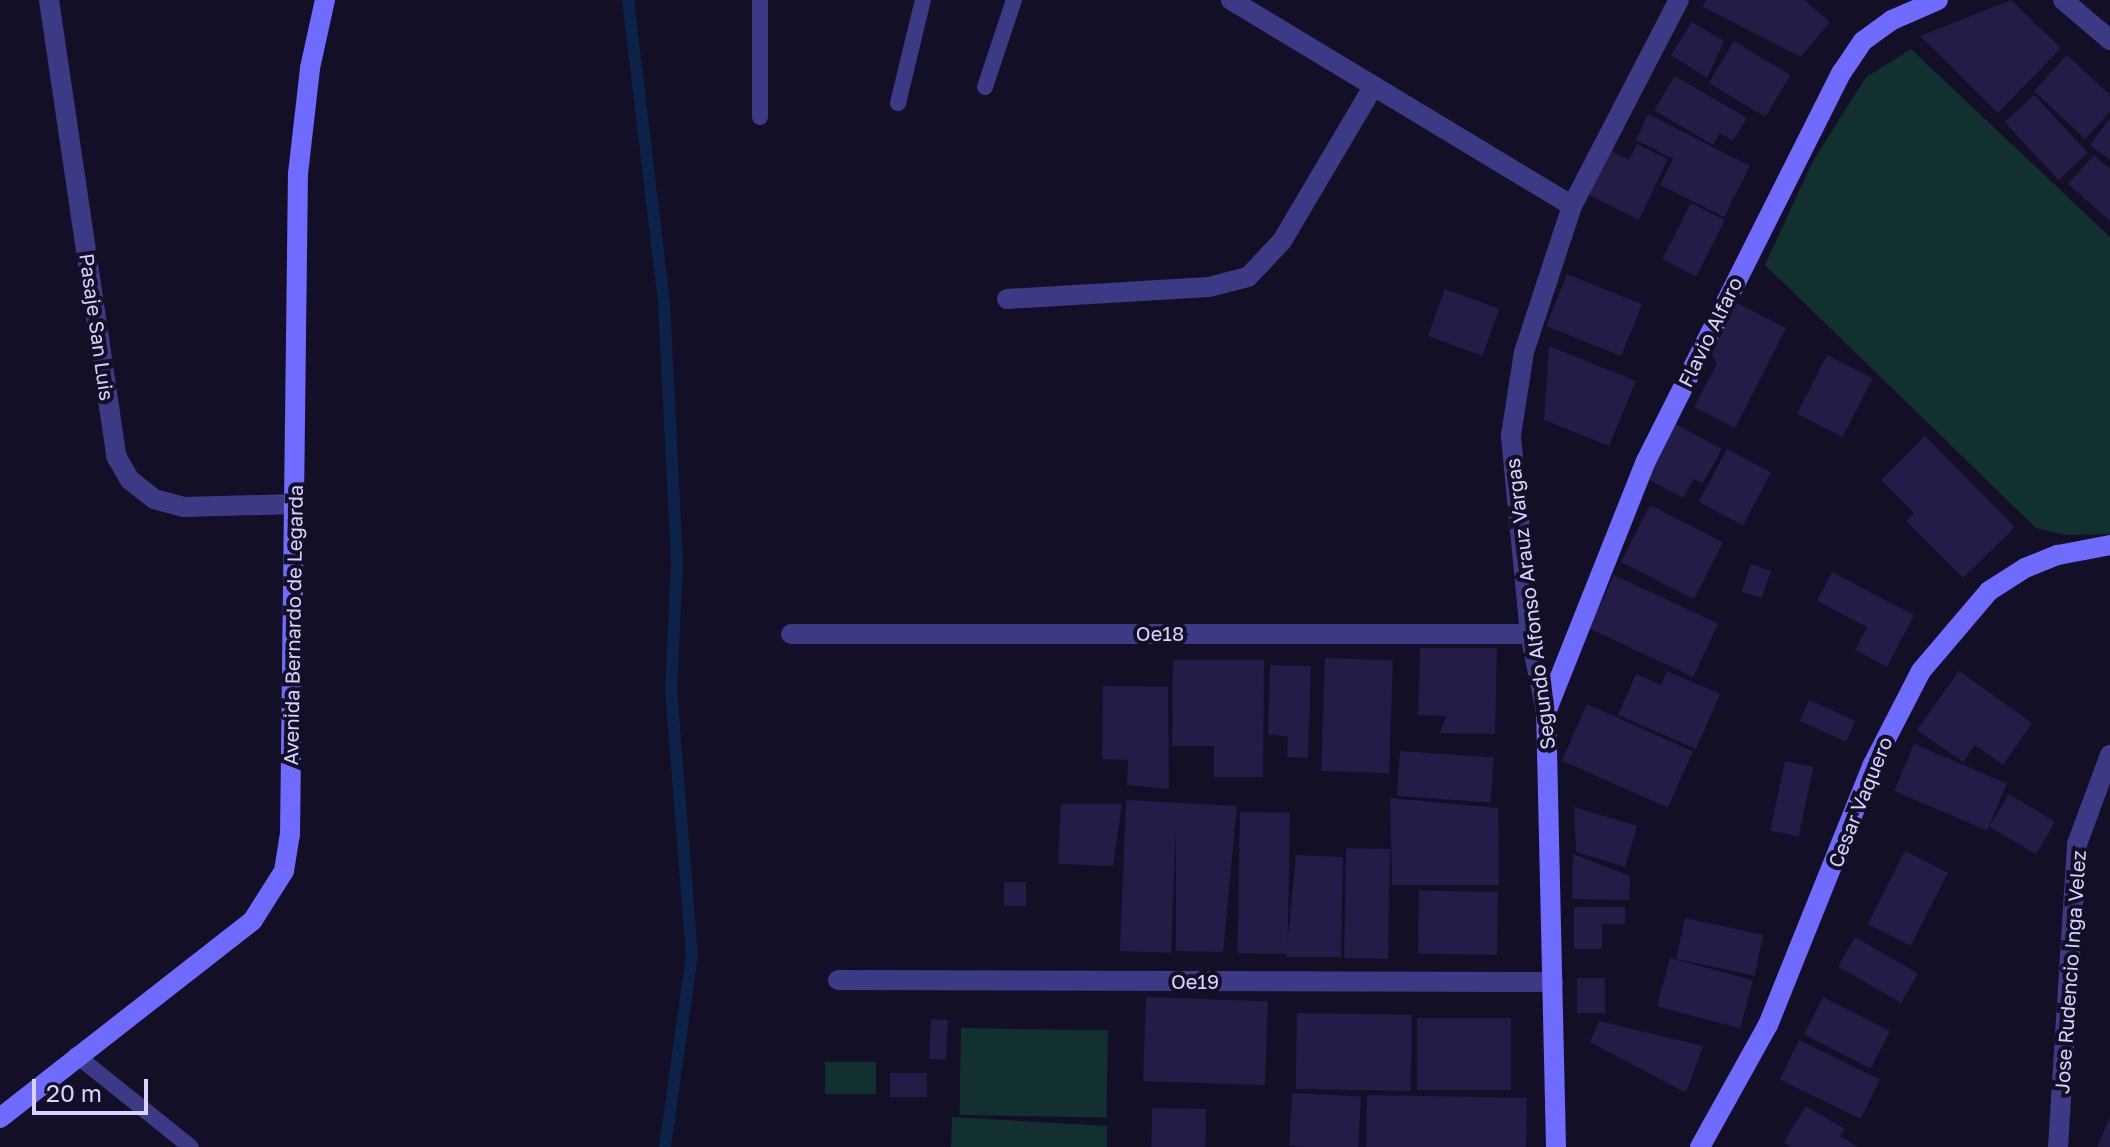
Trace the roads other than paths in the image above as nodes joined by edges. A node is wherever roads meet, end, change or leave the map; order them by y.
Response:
1 (49, 0) edge
2 (325, 0) edge
3 (760, 0) edge
4 (923, 0) edge
5 (1014, 0) edge
6 (1231, 0) edge
7 (1679, 0) edge
8 (1938, 0) edge
9 (2063, 0) edge
10 (2110, 40) edge
11 (985, 87) dead end
12 (1373, 87) junction
13 (898, 103) dead end
14 (760, 117) dead end
15 (1572, 206) junction
16 (1007, 299) dead end
17 (295, 504) junction
18 (2110, 545) edge
19 (791, 634) dead end
20 (1530, 634) junction
21 (1546, 712) junction
22 (2110, 755) edge
23 (838, 980) dead end
24 (1553, 982) junction
25 (76, 1055) junction
26 (0, 1118) edge
27 (191, 1147) edge
28 (1556, 1147) edge
29 (1700, 1147) edge
30 (2058, 1147) edge

1 - 17 street, Pasaje San Luis
2 - 17 street, Avenida Bernardo de Legarda
3 - 14 lane
4 - 13 lane
5 - 11 lane
6 - 12 street
7 - 15 street, Segundo Alfonso Arauz Vargas
8 - 21 street, Flavio Alfaro
9 - 10 street
12 - 15 street
12 - 16 street
15 - 20 street, Segundo Alfonso Arauz Vargas
17 - 25 street, Avenida Bernardo de Legarda
18 - 29 street, Cesar Vaquero
19 - 20 street, Oe18
20 - 21 street, Segundo Alfonso Arauz Vargas
21 - 24 street, Segundo Alfonso Arauz Vargas
22 - 30 street, Jose Rudencio Inga Velez
23 - 24 street, Oe19
24 - 28 street, Segundo Alfonso Arauz Vargas
25 - 26 street, Avenida Bernardo de Legarda
25 - 27 lane

